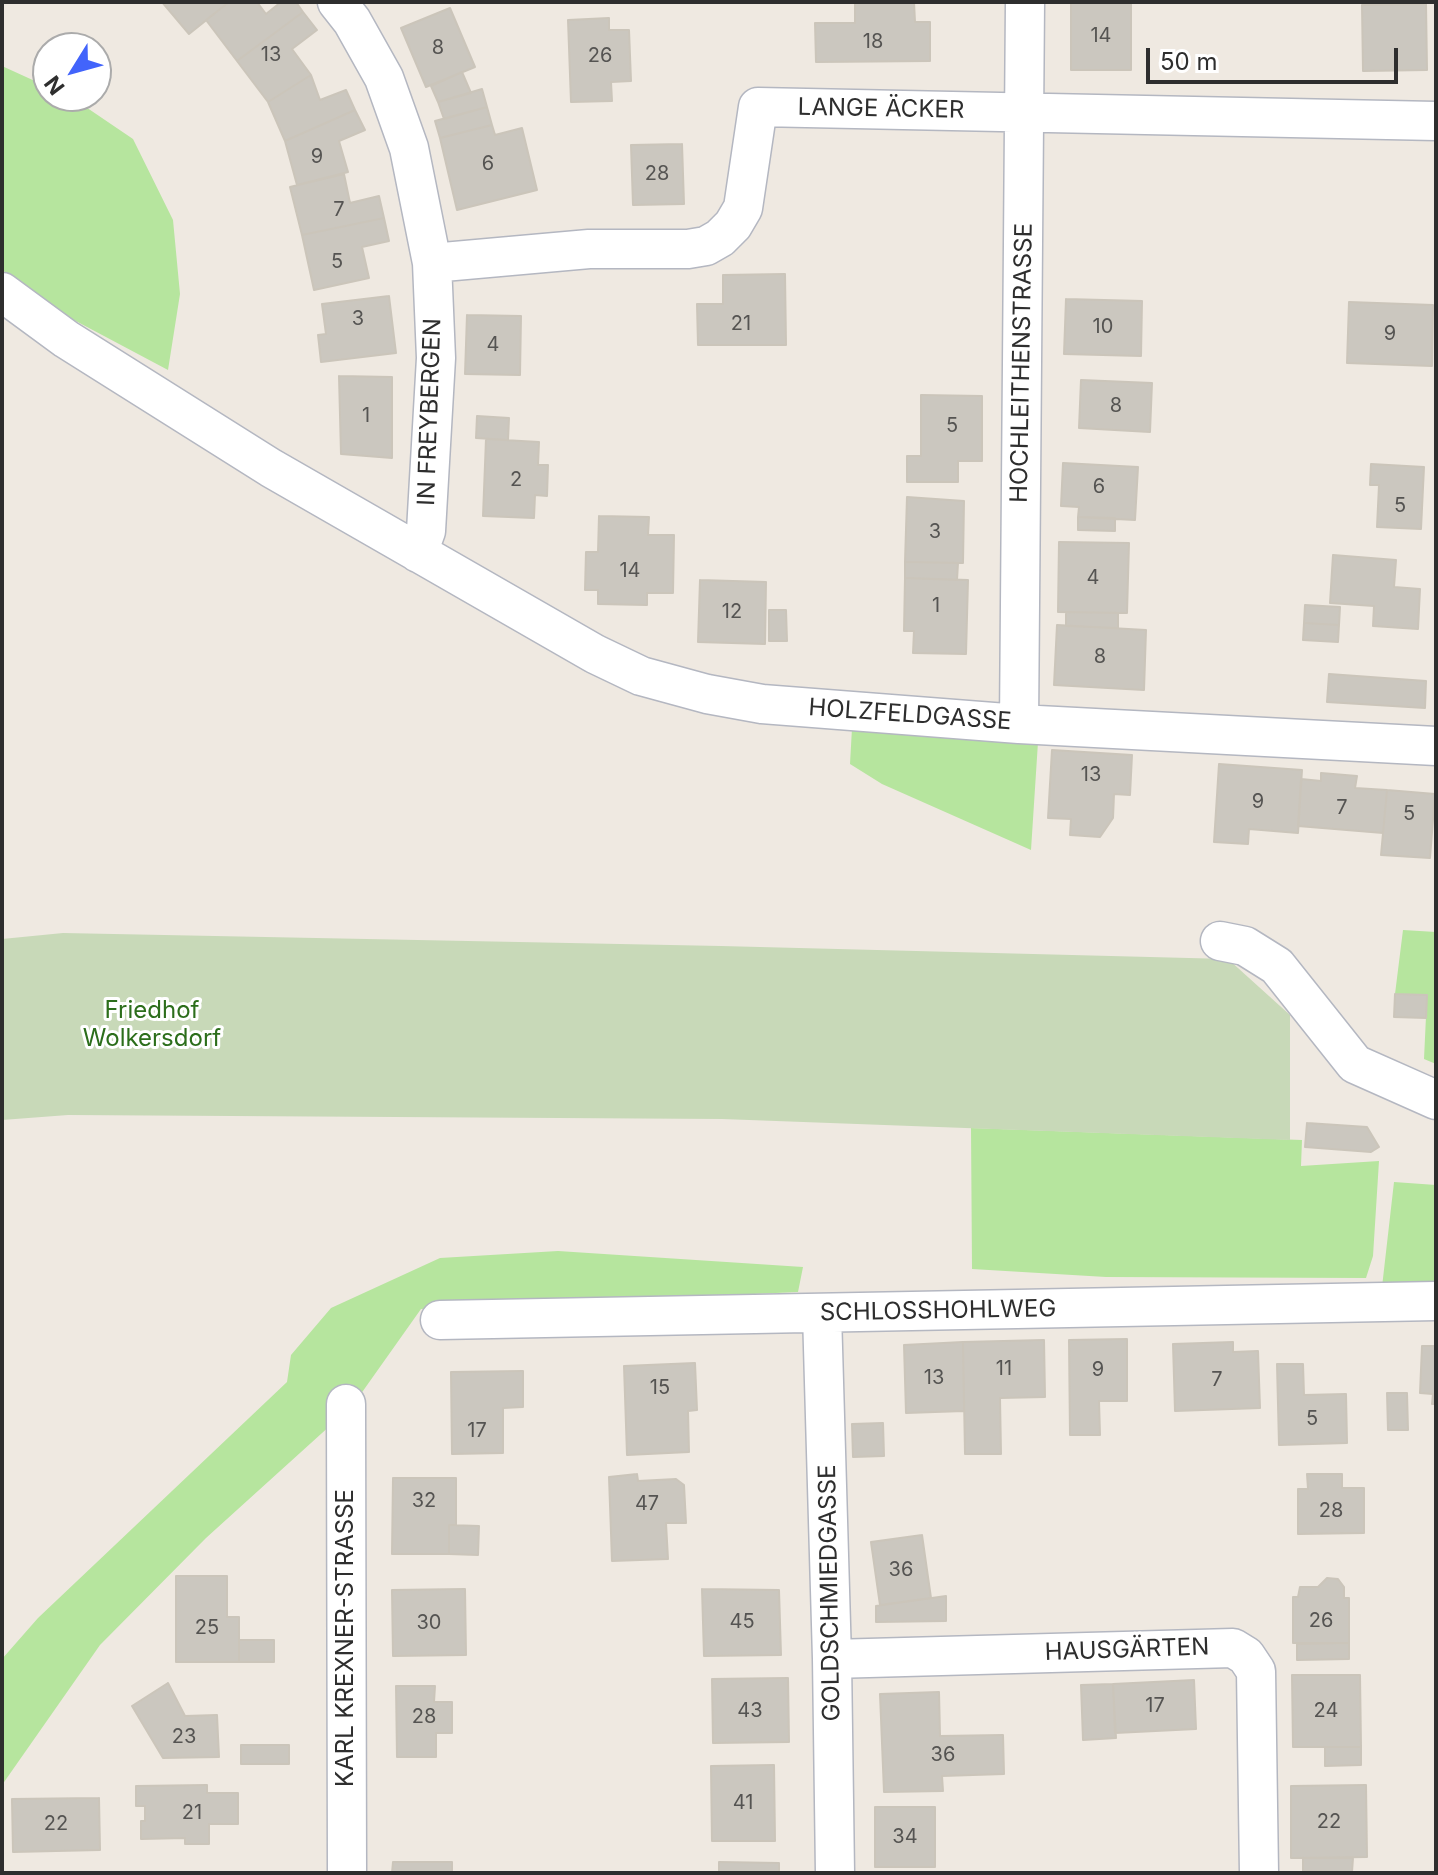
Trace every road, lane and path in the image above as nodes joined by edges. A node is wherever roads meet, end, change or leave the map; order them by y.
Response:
1 (337, 2) edge
2 (1025, 2) edge
3 (1024, 112) junction
4 (1436, 121) edge
5 (432, 263) junction
6 (2, 292) edge
7 (418, 553) junction
8 (1019, 724) junction
9 (1436, 746) edge
10 (1220, 941) dead end
11 (1436, 1100) edge
12 (1436, 1301) edge
13 (822, 1313) junction
14 (440, 1320) dead end
15 (346, 1404) dead end
16 (832, 1659) junction
17 (347, 1873) edge
18 (835, 1873) edge
19 (1259, 1873) edge

1 - 5 street, IN FREYBERGEN
2 - 3 street, HOCHLEITHENSTRASSE
3 - 4 street, LANGE ÄCKER
3 - 5 street, LANGE ÄCKER
3 - 8 street, HOCHLEITHENSTRASSE
5 - 7 street, IN FREYBERGEN
6 - 7 street, HOLZFELDGASSE
7 - 8 street, HOLZFELDGASSE
8 - 9 street, HOLZFELDGASSE
10 - 11 street
12 - 13 street, SCHLOSSHOHLWEG
13 - 14 street, SCHLOSSHOHLWEG
13 - 16 street, GOLDSCHMIEDGASSE
15 - 17 street, KARL KREXNER-STRASSE
16 - 18 street, GOLDSCHMIEDGASSE
16 - 19 street, HAUSGÄRTEN

